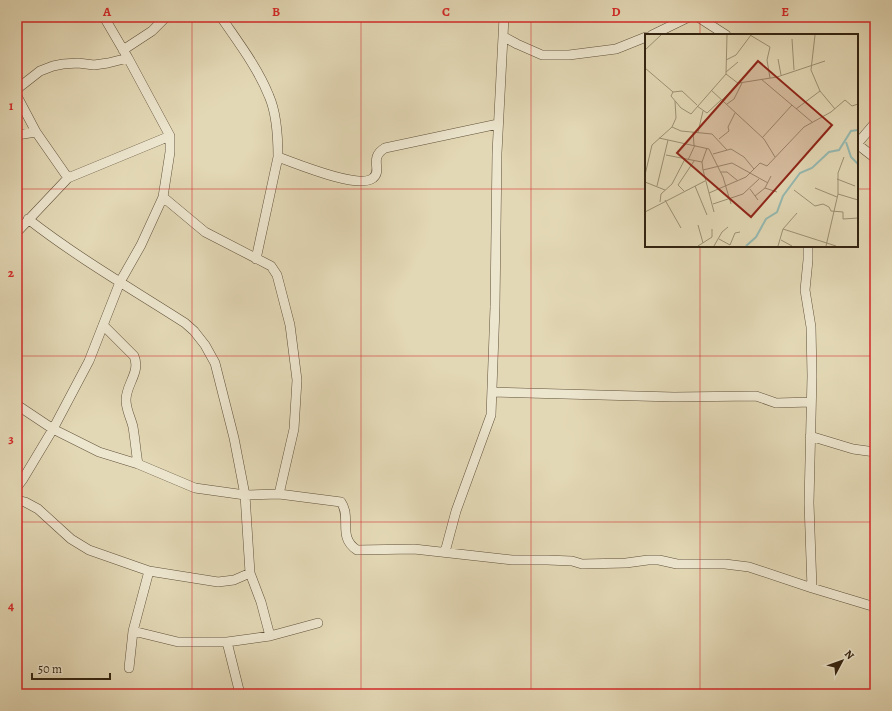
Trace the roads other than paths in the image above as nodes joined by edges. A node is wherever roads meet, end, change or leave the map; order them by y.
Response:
1 (104, 17) edge
2 (166, 17) edge
3 (221, 17) edge
4 (504, 17) edge
5 (689, 17) edge
6 (698, 17) edge
7 (654, 34) edge
8 (724, 34) edge
9 (504, 37) junction
10 (645, 37) edge
11 (125, 54) junction
12 (17, 90) edge
13 (17, 96) edge
14 (875, 123) edge
15 (498, 124) junction
16 (36, 132) junction
17 (17, 135) edge
18 (170, 136) junction
19 (858, 143) edge
20 (858, 145) edge
21 (278, 157) junction
22 (875, 158) edge
23 (68, 178) junction
24 (163, 197) junction
25 (28, 219) junction
26 (17, 232) edge
27 (808, 247) edge
28 (256, 259) junction
29 (120, 282) junction
30 (103, 325) junction
31 (492, 392) junction
32 (811, 402) junction
33 (17, 405) edge
34 (53, 429) junction
35 (810, 436) junction
36 (875, 452) edge
37 (138, 464) junction
38 (17, 487) edge
39 (279, 494) junction
40 (245, 495) junction
41 (17, 500) edge
42 (446, 552) junction
43 (149, 571) junction
44 (250, 574) junction
45 (812, 588) junction
46 (875, 607) edge
47 (318, 623) dead end
48 (133, 631) junction
49 (270, 636) junction
50 (227, 642) junction
51 (129, 668) dead end
52 (240, 694) edge

1 - 11 street
2 - 11 street
3 - 21 street
4 - 9 street
5 - 7 street
6 - 8 street
9 - 10 street
9 - 15 street
11 - 12 street
11 - 18 street
13 - 16 street
14 - 19 street
15 - 21 street
15 - 31 street
16 - 17 street
16 - 23 street
18 - 23 street
18 - 24 street
20 - 22 street
21 - 28 street
23 - 25 street
24 - 28 street
24 - 29 street
25 - 26 street
25 - 29 street
27 - 32 street
28 - 39 street
29 - 30 street
29 - 40 street
30 - 34 street
30 - 37 street
31 - 32 street
31 - 42 street
32 - 35 street
33 - 34 street
34 - 37 street
34 - 38 street
35 - 36 street
35 - 45 street
37 - 40 street
39 - 40 street
39 - 42 street
40 - 44 street
41 - 43 street
42 - 45 street
43 - 44 street
43 - 48 street
44 - 49 street
45 - 46 street
47 - 49 street
48 - 50 street
48 - 51 street
49 - 50 street
50 - 52 street

